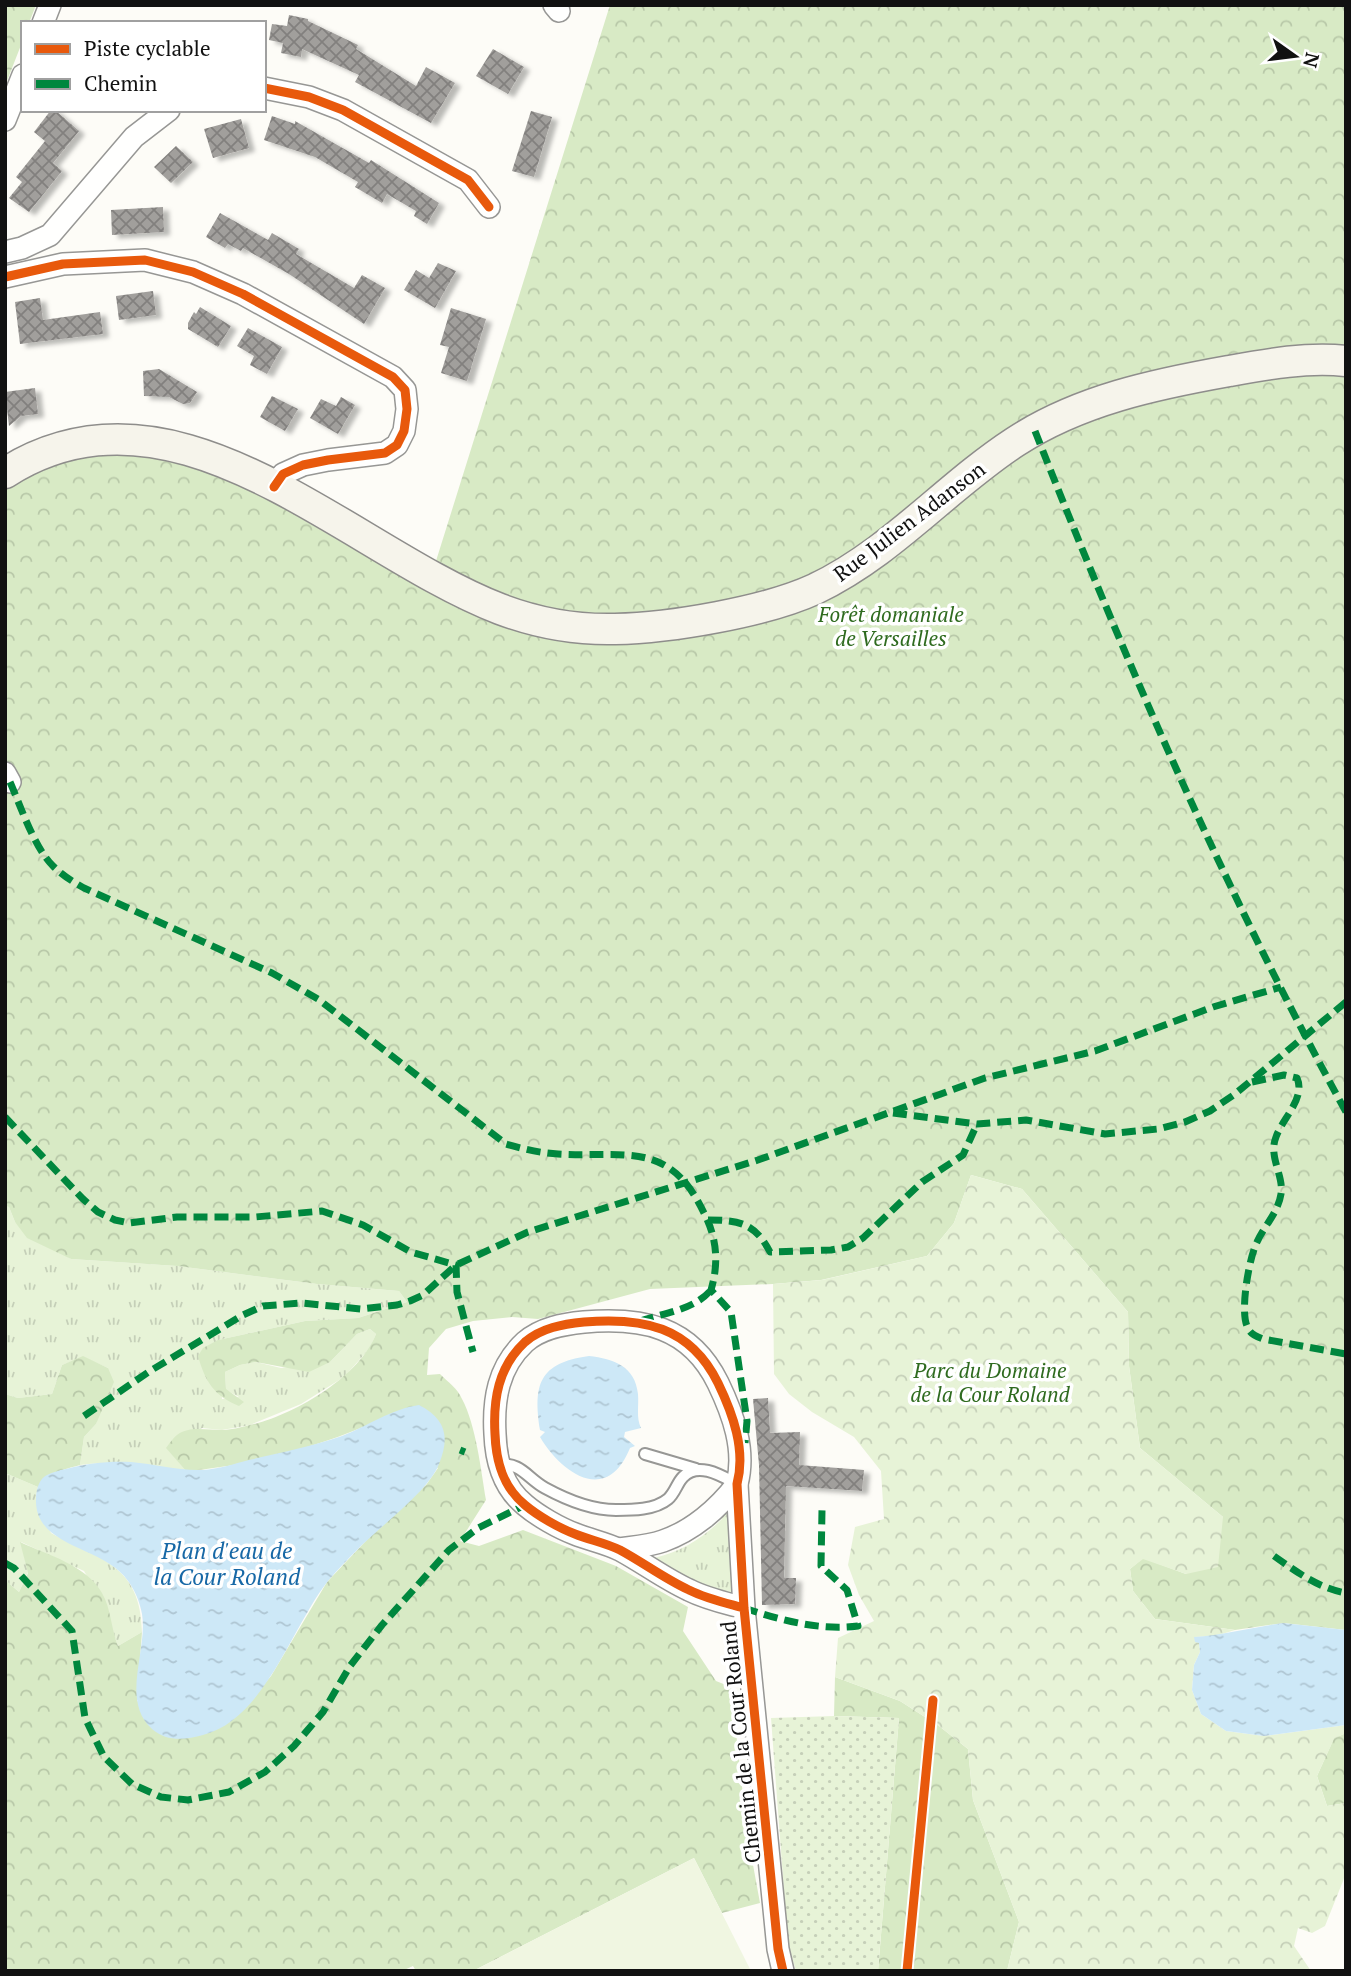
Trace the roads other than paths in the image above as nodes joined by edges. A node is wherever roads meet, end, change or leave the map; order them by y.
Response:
1 (21, 80) edge
2 (266, 88) edge
3 (166, 112) edge
4 (5, 120) edge
5 (489, 207) dead end
6 (5, 252) edge
7 (5, 277) edge
8 (1346, 361) edge
9 (5, 473) edge
10 (274, 487) junction
11 (645, 1454) dead end
12 (499, 1465) junction
13 (698, 1469) junction
14 (739, 1476) junction
15 (618, 1549) junction
16 (744, 1608) junction
17 (783, 1971) edge

1 - 4 street
2 - 5 street
3 - 6 street
7 - 10 street
8 - 10 main road, Rue Julien Adanson
9 - 10 main road, Rue Julien Adanson
11 - 13 lane
12 - 13 lane
12 - 14 street
12 - 15 street
13 - 14 lane
14 - 15 street
14 - 16 street, Chemin de la Cour Roland
15 - 16 street
16 - 17 street, Chemin de la Cour Roland

